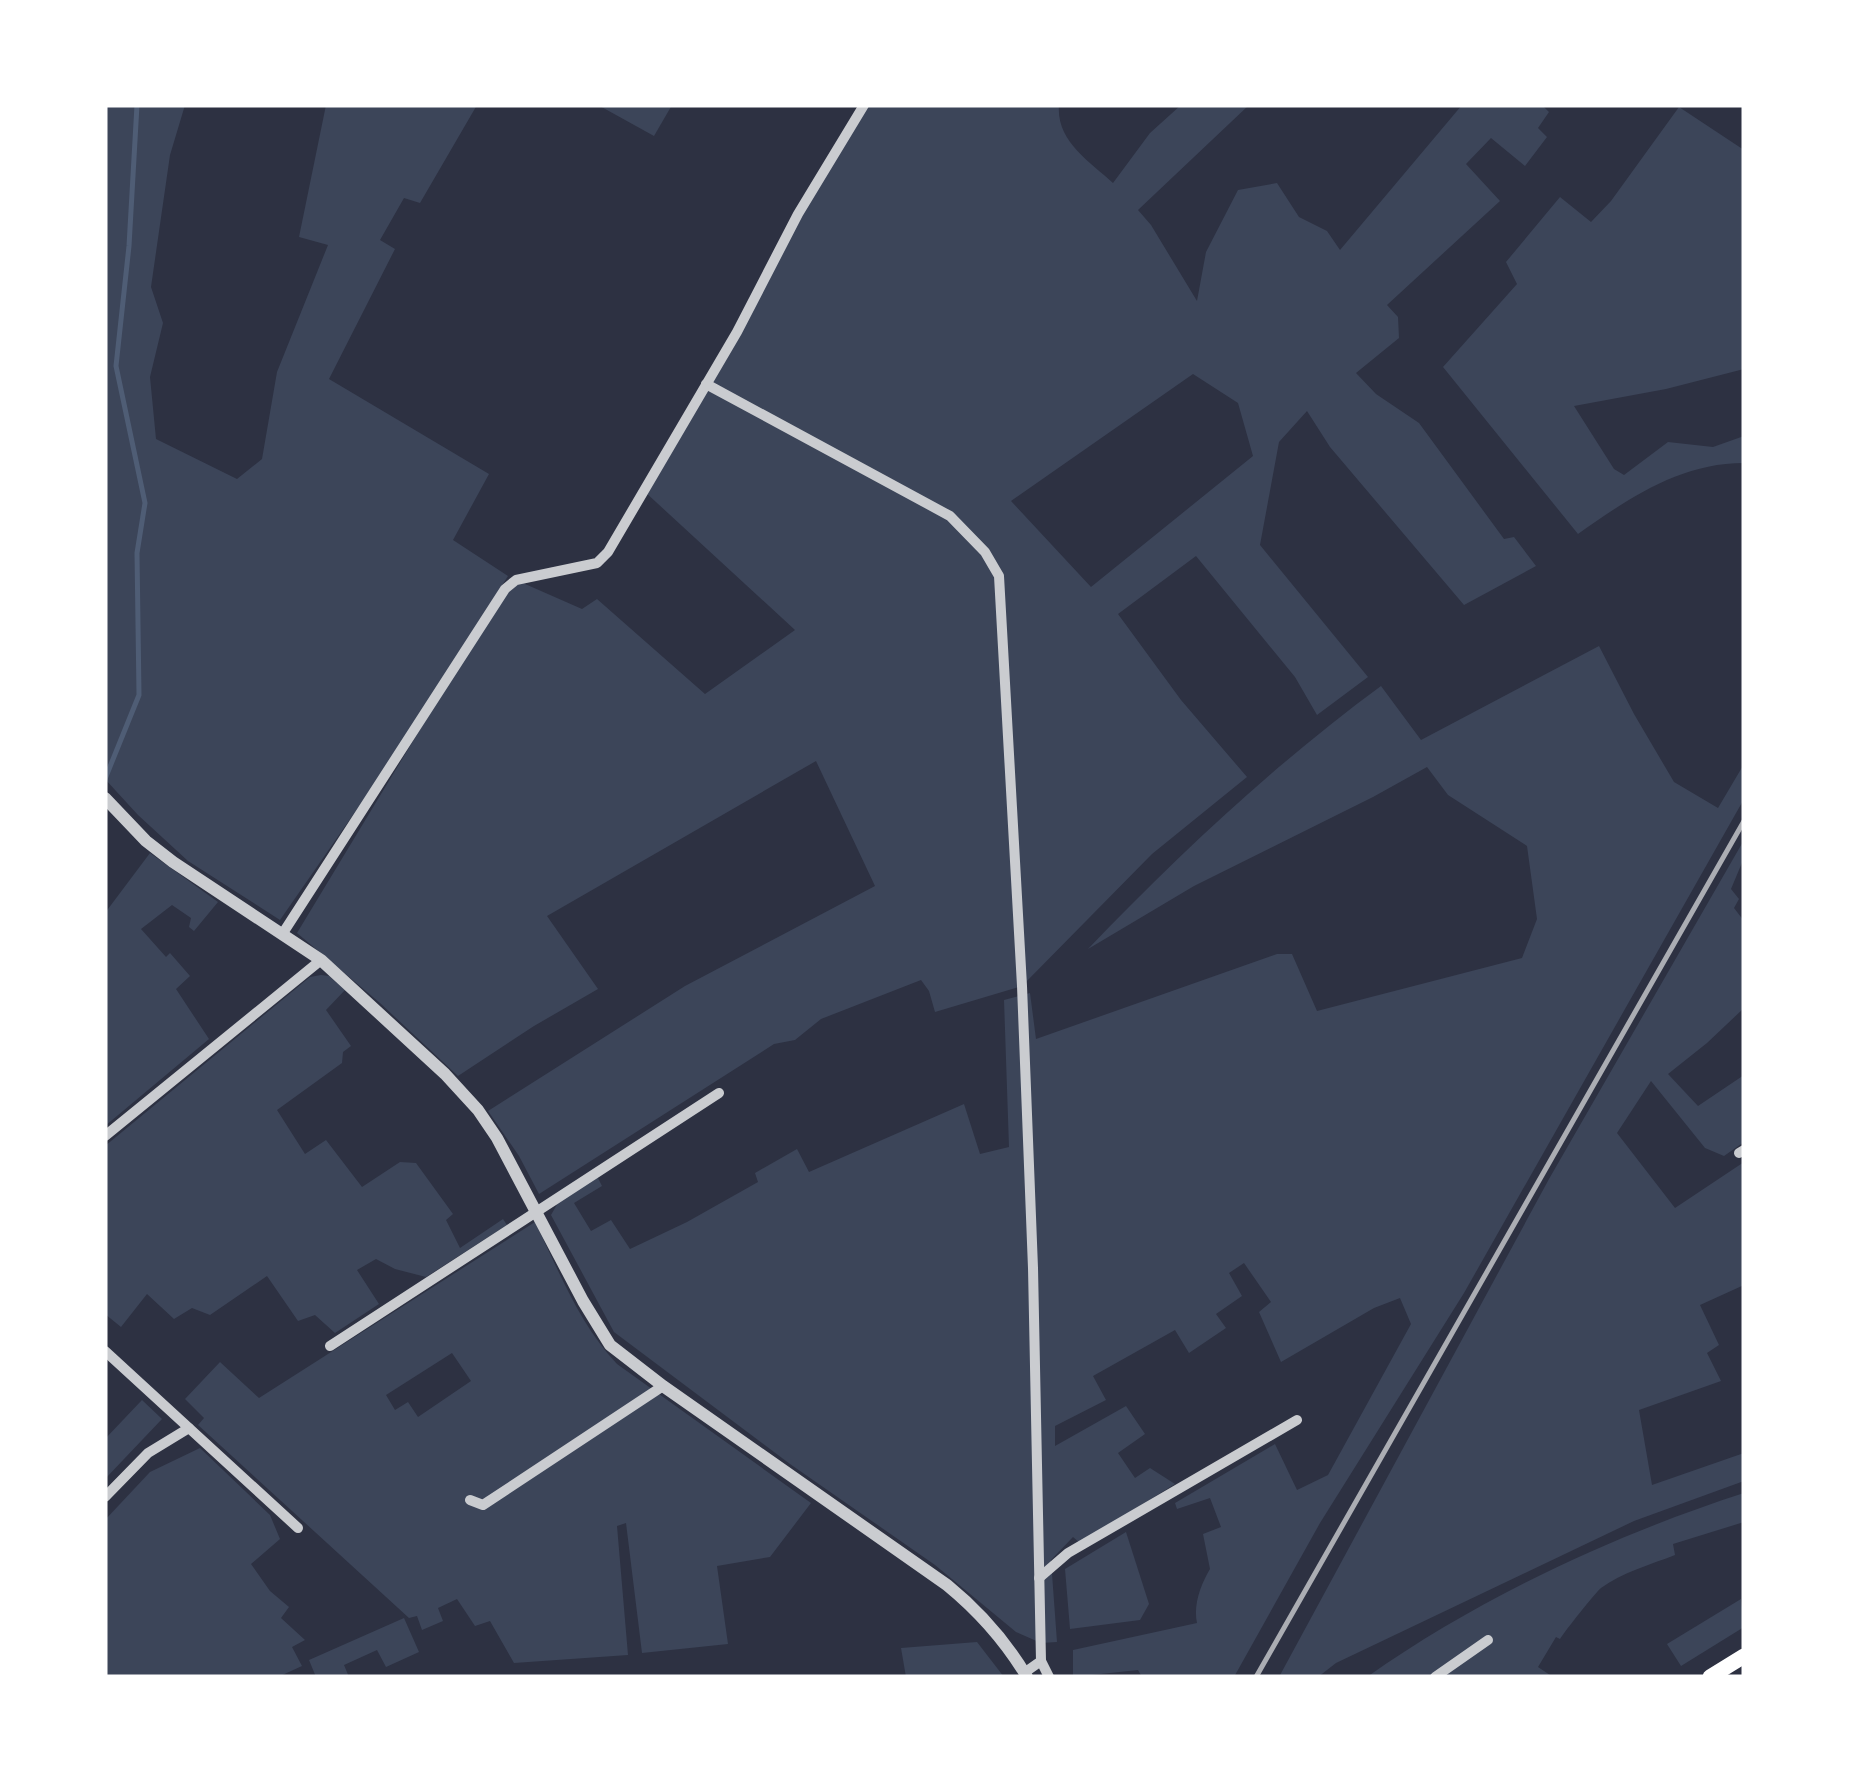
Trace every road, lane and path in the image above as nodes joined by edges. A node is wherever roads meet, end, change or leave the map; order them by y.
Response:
1 (864, 105) edge
2 (706, 384) junction
3 (106, 799) edge
4 (283, 933) junction
5 (321, 960) junction
6 (718, 1093) dead end
7 (105, 1136) edge
8 (537, 1210) junction
9 (330, 1346) dead end
10 (105, 1351) edge
11 (663, 1386) junction
12 (1297, 1420) dead end
13 (189, 1428) junction
14 (105, 1498) edge
15 (470, 1500) dead end
16 (298, 1528) dead end
17 (1040, 1578) junction
18 (1488, 1640) dead end
19 (1744, 1656) edge
20 (1041, 1661) junction
21 (1026, 1675) edge
22 (1049, 1677) edge
23 (1434, 1677) edge
24 (1710, 1677) edge

1 - 2 street
2 - 4 street
2 - 17 street
3 - 4 street
4 - 5 street
5 - 7 street
5 - 8 street
6 - 8 street
8 - 9 street
8 - 11 street
10 - 13 street
11 - 15 street
11 - 21 street
12 - 17 street
13 - 14 street
13 - 16 street
17 - 20 street
18 - 23 street
19 - 24 main road
20 - 21 street
20 - 22 street

